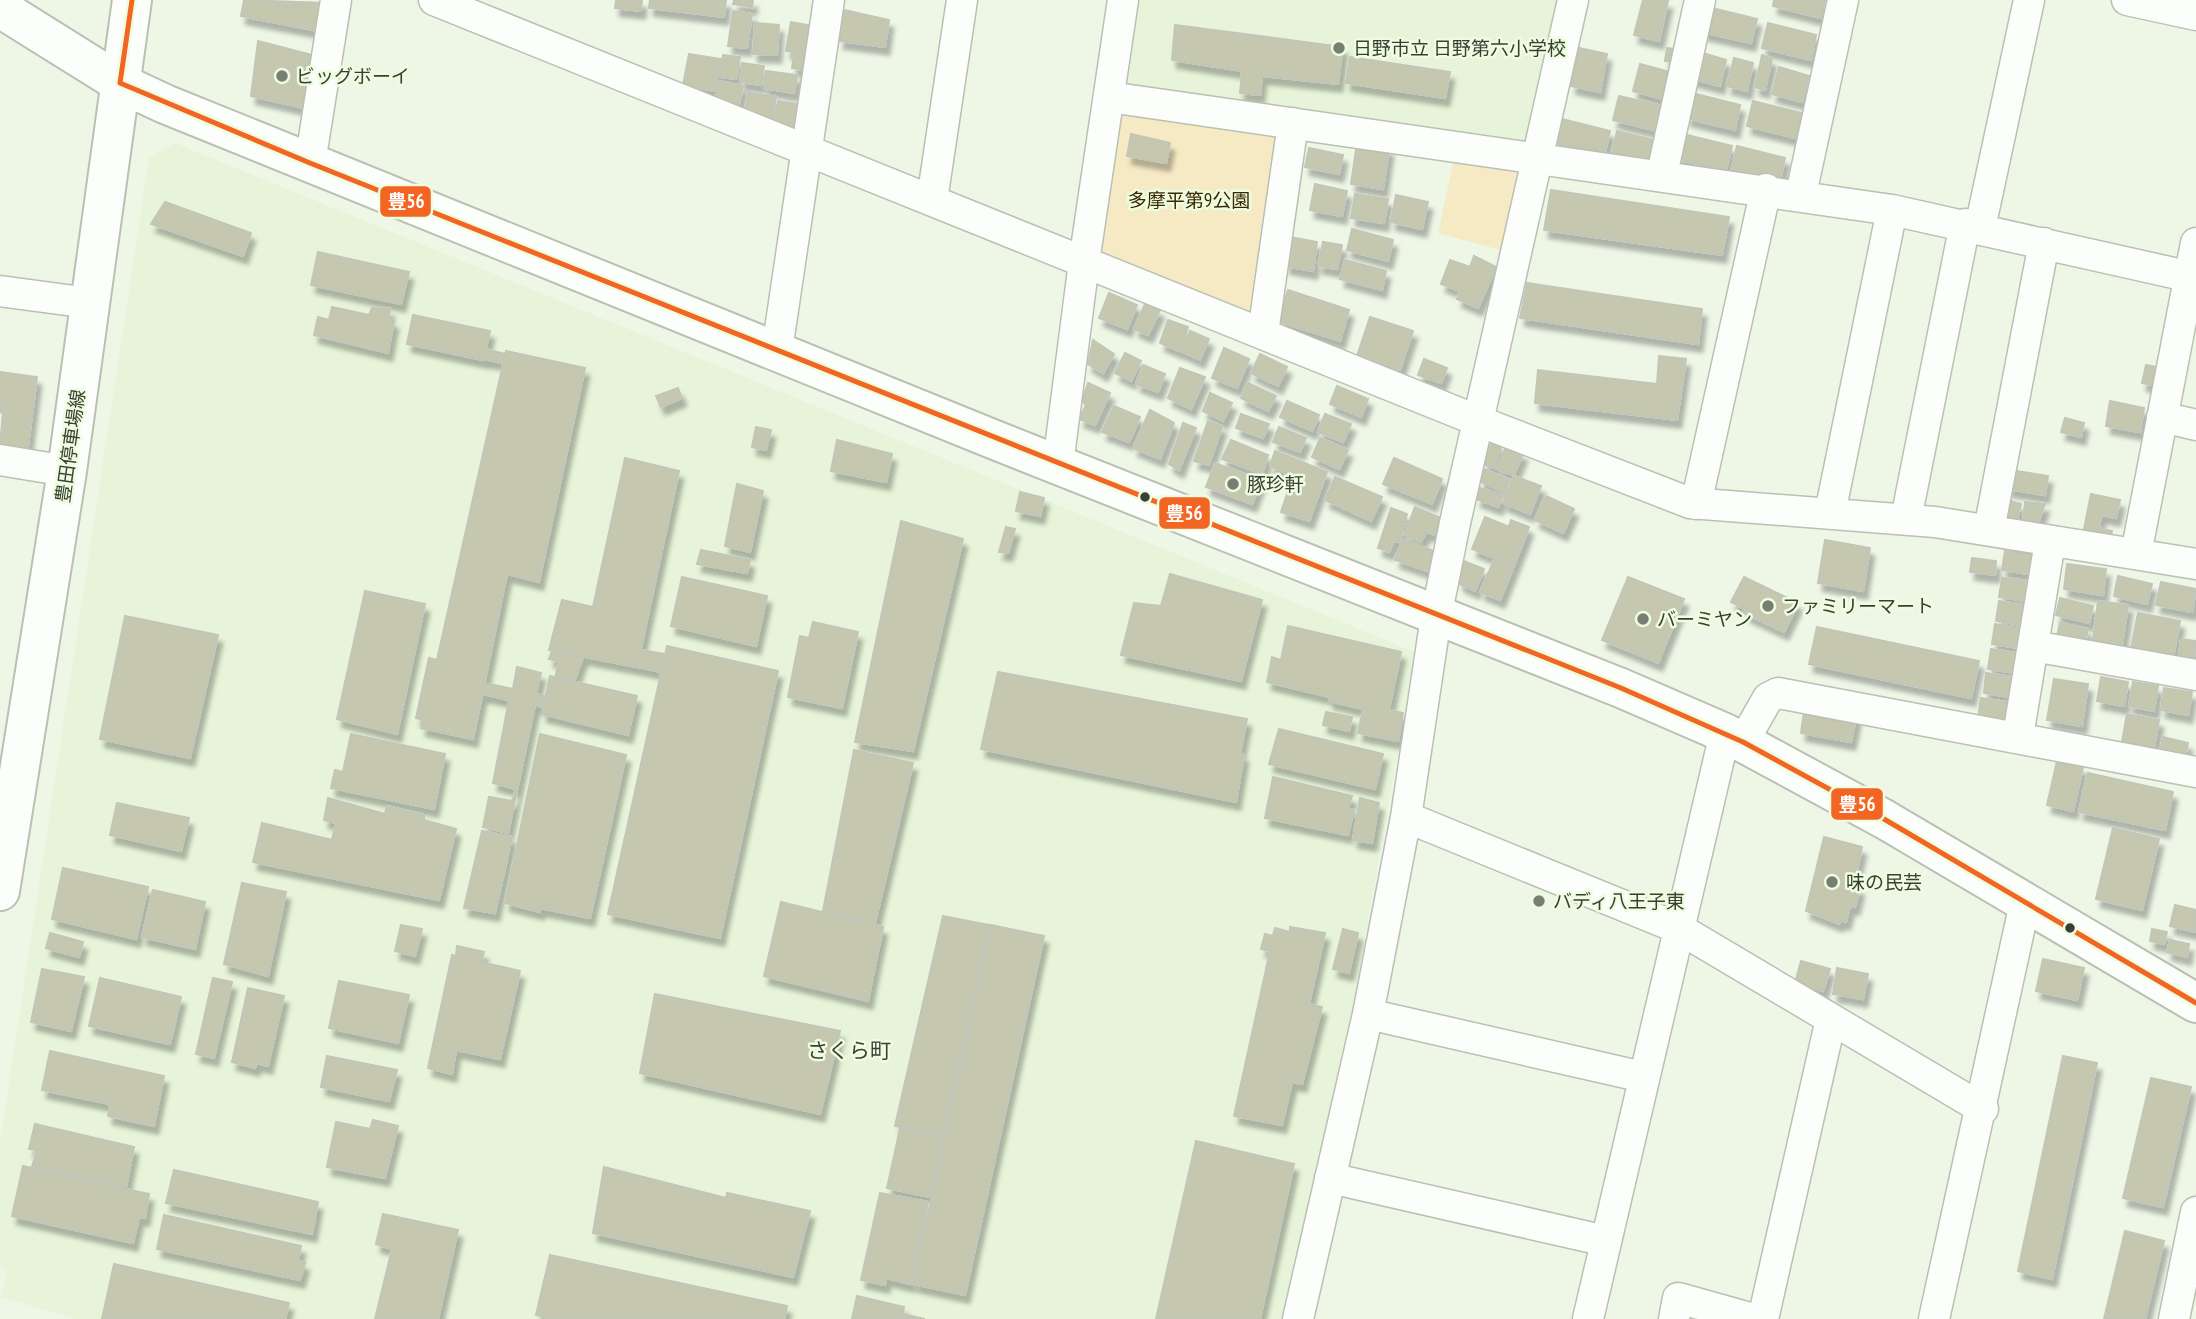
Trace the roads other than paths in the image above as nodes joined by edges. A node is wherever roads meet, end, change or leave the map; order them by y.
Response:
1 (132, 0) edge
2 (335, 0) edge
3 (434, 0) edge
4 (829, 0) edge
5 (962, 0) edge
6 (1123, 0) edge
7 (1573, 0) edge
8 (1700, 0) edge
9 (1843, 0) edge
10 (2029, 0) edge
11 (2130, 0) edge
12 (0, 8) edge
13 (2196, 15) edge
14 (120, 83) junction
15 (1109, 97) junction
16 (1293, 123) junction
17 (807, 149) junction
18 (1538, 158) junction
19 (310, 163) junction
20 (1662, 174) junction
21 (1766, 189) junction
22 (1801, 194) junction
23 (932, 200) junction
24 (1892, 209) junction
25 (1973, 226) junction
26 (2044, 243) junction
27 (2196, 243) edge
28 (1084, 262) junction
29 (2193, 277) edge
30 (0, 291) edge
31 (89, 303) junction
32 (1263, 334) junction
33 (777, 350) junction
34 (2162, 417) junction
35 (1481, 422) junction
36 (2196, 425) edge
37 (0, 460) edge
38 (1058, 464) junction
39 (67, 471) junction
40 (1696, 504) junction
41 (1830, 513) junction
42 (1906, 519) junction
43 (1990, 530) junction
44 (2050, 541) junction
45 (2136, 554) junction
46 (2196, 564) edge
47 (1436, 617) junction
48 (2033, 646) junction
49 (2196, 675) edge
50 (2018, 736) junction
51 (1734, 738) junction
52 (10, 755) edge
53 (2196, 772) edge
54 (1406, 817) junction
55 (0, 891) edge
56 (2025, 903) junction
57 (1678, 928) junction
58 (2196, 1003) edge
59 (1368, 1014) junction
60 (1831, 1019) junction
61 (1643, 1077) junction
62 (1983, 1109) junction
63 (1330, 1178) junction
64 (2195, 1224) edge
65 (1606, 1241) junction
66 (1298, 1319) edge
67 (1588, 1319) edge
68 (1674, 1319) edge
69 (1753, 1319) edge
70 (1763, 1319) edge
71 (1934, 1319) edge
72 (2174, 1319) edge

1 - 14 main road, 豊田停車場線
2 - 19 street
3 - 17 street
4 - 17 street
5 - 23 street
6 - 15 street
7 - 18 street
8 - 20 street
9 - 22 street
10 - 25 street
11 - 13 street
12 - 14 main road
14 - 19 main road
14 - 31 main road, 豊田停車場線
15 - 16 street
15 - 28 street
16 - 18 street
16 - 32 street
17 - 23 street
17 - 33 street
18 - 20 street
18 - 35 street
19 - 33 main road
20 - 21 street
21 - 22 street
21 - 40 street
22 - 24 street
23 - 28 street
24 - 25 street
24 - 41 street
25 - 26 street
25 - 42 street
26 - 29 street
26 - 43 street
27 - 29 street
28 - 32 street
28 - 38 street
29 - 34 street
30 - 31 street
31 - 39 main road, 豊田停車場線
32 - 35 street
33 - 38 main road
34 - 36 street
34 - 45 street
35 - 40 street
35 - 47 street
37 - 39 street
38 - 47 main road
39 - 52 main road, 豊田停車場線
40 - 41 street
41 - 42 street
42 - 43 street
43 - 44 street
44 - 45 street
44 - 48 street
45 - 46 street
47 - 51 main road
47 - 54 street
48 - 49 street
48 - 50 street
50 - 51 street
50 - 53 street
51 - 56 main road
51 - 57 street
52 - 55 main road, 豊田停車場線
54 - 57 street
54 - 59 street
56 - 58 main road
56 - 62 street
57 - 60 street
57 - 61 street
59 - 61 street
59 - 63 street
60 - 62 street
60 - 70 street
61 - 65 street
62 - 71 street
63 - 65 street
63 - 66 street
64 - 72 street
65 - 67 street
68 - 69 street

